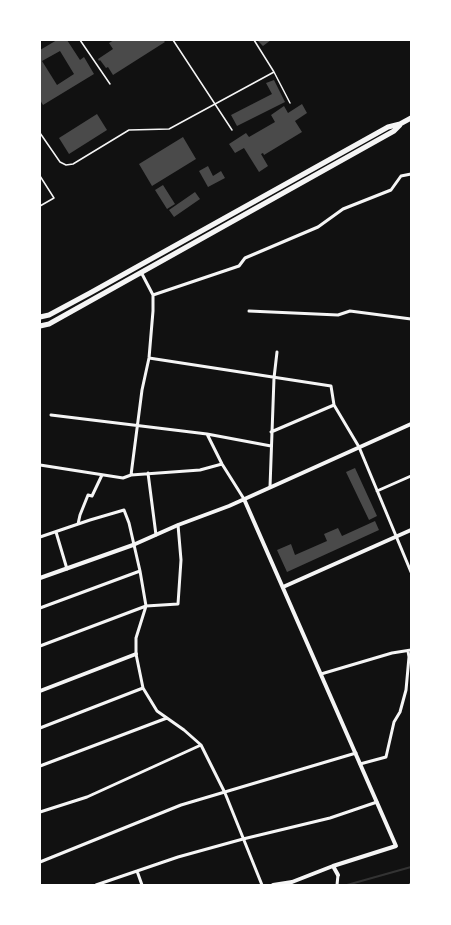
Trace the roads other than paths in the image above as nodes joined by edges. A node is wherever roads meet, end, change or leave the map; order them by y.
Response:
1 (85, 40) edge
2 (173, 40) edge
3 (254, 40) edge
4 (81, 41) edge
5 (274, 72) junction
6 (110, 84) dead end
7 (290, 103) dead end
8 (214, 104) junction
9 (411, 118) edge
10 (400, 124) junction
11 (232, 130) dead end
12 (40, 133) edge
13 (411, 174) edge
14 (40, 176) edge
15 (40, 206) edge
16 (141, 272) junction
17 (152, 295) junction
18 (249, 311) dead end
19 (40, 317) edge
20 (411, 319) edge
21 (40, 326) edge
22 (277, 352) dead end
23 (149, 358) junction
24 (274, 378) junction
25 (334, 405) junction
26 (51, 414) dead end
27 (411, 424) edge
28 (137, 425) junction
29 (271, 432) junction
30 (207, 434) junction
31 (271, 446) junction
32 (359, 447) junction
33 (222, 464) junction
34 (40, 465) edge
35 (148, 473) junction
36 (102, 475) junction
37 (131, 475) junction
38 (411, 476) edge
39 (270, 487) junction
40 (377, 491) junction
41 (244, 499) junction
42 (78, 524) junction
43 (178, 525) junction
44 (411, 530) edge
45 (56, 532) junction
46 (156, 535) junction
47 (396, 536) junction
48 (40, 537) edge
49 (134, 545) junction
50 (67, 569) junction
51 (140, 571) junction
52 (411, 572) edge
53 (40, 578) edge
54 (282, 587) junction
55 (146, 606) junction
56 (40, 608) edge
57 (40, 646) edge
58 (410, 650) edge
59 (136, 654) junction
60 (321, 674) junction
61 (143, 688) junction
62 (40, 691) edge
63 (167, 718) junction
64 (40, 728) edge
65 (201, 745) junction
66 (356, 754) junction
67 (360, 764) junction
68 (40, 766) edge
69 (225, 793) junction
70 (377, 802) junction
71 (40, 812) edge
72 (243, 839) junction
73 (40, 862) edge
74 (333, 866) junction
75 (137, 871) junction
76 (338, 875) joint
77 (96, 885) edge
78 (142, 885) edge
79 (262, 885) edge
80 (273, 885) edge
81 (337, 885) edge

1 - 4 lane
2 - 8 lane
3 - 5 lane
4 - 6 lane
5 - 7 lane
5 - 8 lane
8 - 11 lane
8 - 12 lane
9 - 10 main road
10 - 16 main road
10 - 19 main road
13 - 17 street
14 - 15 lane
16 - 17 street
16 - 21 main road
17 - 23 street
18 - 20 street
22 - 24 street
23 - 24 street
23 - 28 street
24 - 25 street
24 - 29 street
25 - 29 street
25 - 32 street
26 - 28 street
27 - 32 street
28 - 30 street
28 - 37 street
29 - 31 street
30 - 31 street
30 - 33 street
31 - 39 street
32 - 39 street
32 - 40 street
33 - 35 street
33 - 41 street
34 - 36 street
35 - 37 street
35 - 46 street
36 - 37 street
36 - 42 street
38 - 40 street
39 - 41 street
40 - 47 street
41 - 43 street
41 - 54 street
42 - 45 street
42 - 49 street
43 - 46 street
43 - 55 street
44 - 47 street
45 - 48 street
45 - 50 street
46 - 49 street
47 - 52 street
47 - 54 street
49 - 50 street
49 - 51 street
50 - 53 street
51 - 55 street
51 - 56 street
54 - 60 street
55 - 57 street
55 - 59 street
58 - 60 street
58 - 67 street
59 - 61 street
59 - 62 street
60 - 66 street
61 - 63 street
61 - 64 street
63 - 65 street
63 - 68 street
65 - 69 street
65 - 71 street
66 - 67 street
66 - 69 street
67 - 70 street
69 - 72 street
69 - 73 street
70 - 72 street
70 - 74 street
72 - 75 street
72 - 79 street
74 - 76 street
74 - 80 street
75 - 77 street
75 - 78 street
76 - 81 street

